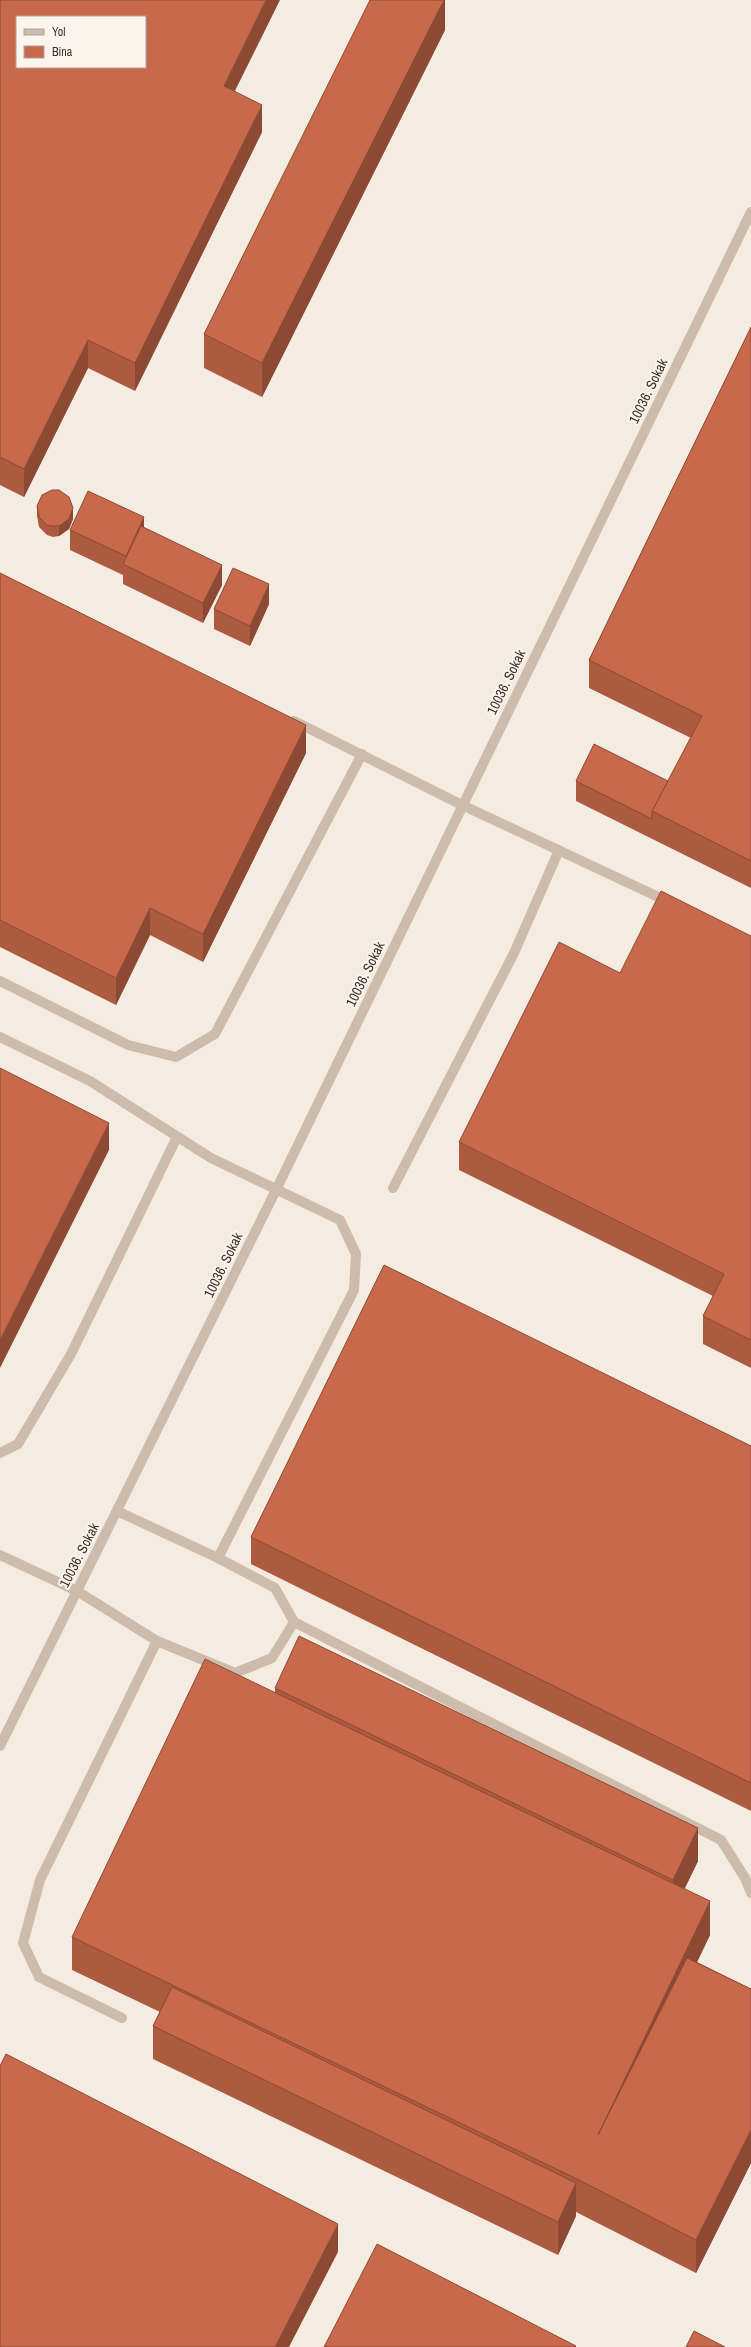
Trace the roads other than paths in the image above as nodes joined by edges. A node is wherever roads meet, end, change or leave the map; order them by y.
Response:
1 (751, 212) edge
2 (283, 716) edge
3 (362, 754) junction
4 (462, 805) junction
5 (559, 850) junction
6 (680, 907) edge
7 (0, 981) edge
8 (0, 1037) edge
9 (177, 1137) junction
10 (393, 1188) dead end
11 (276, 1190) junction
12 (0, 1453) edge
13 (117, 1510) junction
14 (0, 1555) edge
15 (218, 1558) junction
16 (77, 1591) junction
17 (294, 1622) junction
18 (157, 1641) junction
19 (0, 1746) edge
20 (751, 1893) edge
21 (122, 2018) dead end

1 - 4 street, 10036. Sokak
2 - 3 street
3 - 4 street
3 - 7 street
4 - 5 street
4 - 11 street, 10036. Sokak
5 - 6 street
5 - 10 street
8 - 9 street
9 - 11 street
9 - 12 street
11 - 13 street, 10036. Sokak
11 - 15 street
13 - 15 street
13 - 16 street, 10036. Sokak
14 - 16 street
15 - 17 street
16 - 18 street
16 - 19 street, 10036. Sokak
17 - 18 street
17 - 20 street
18 - 21 street

